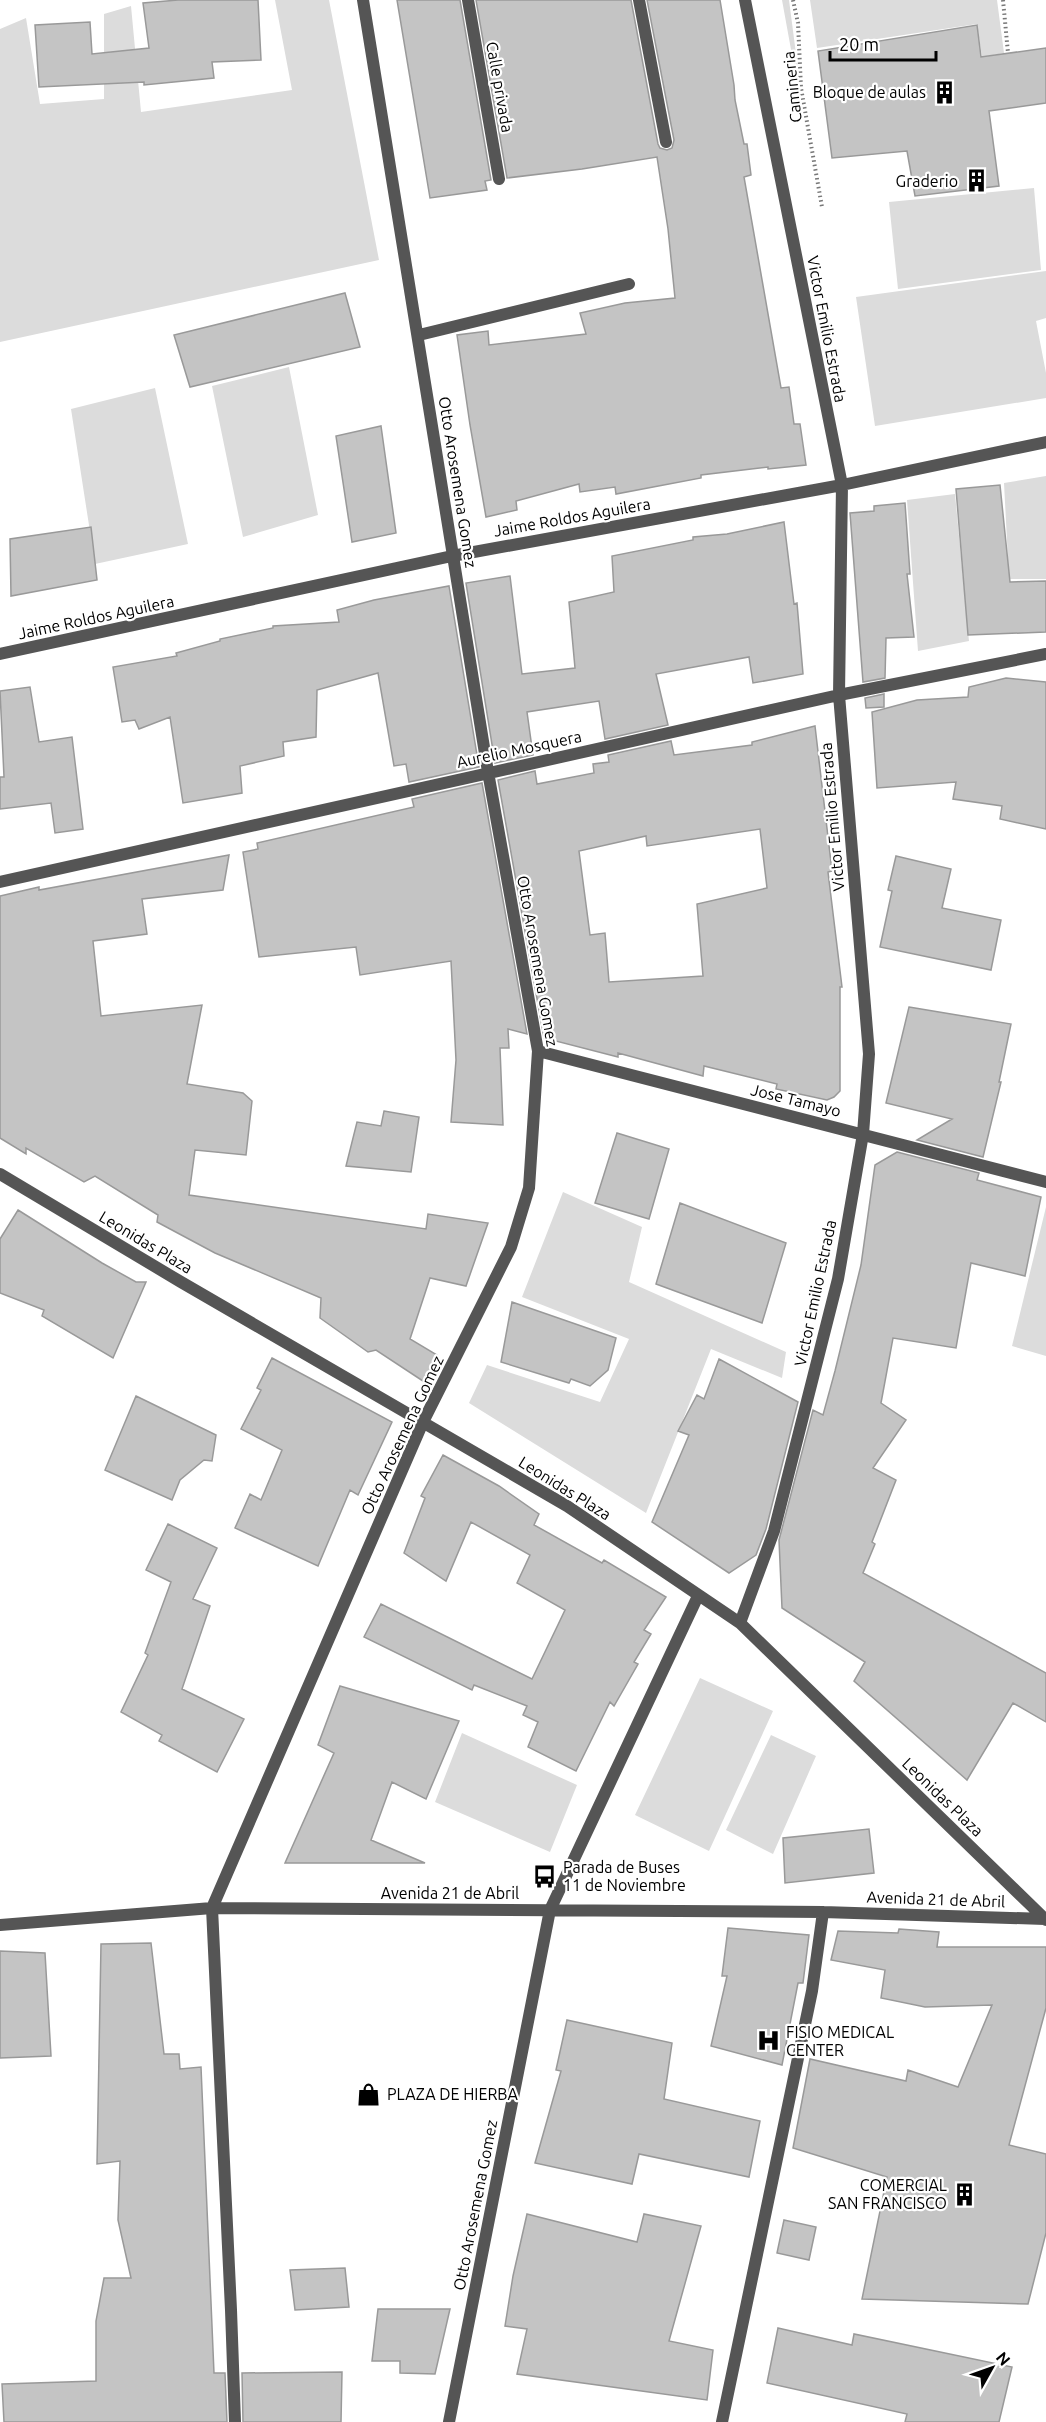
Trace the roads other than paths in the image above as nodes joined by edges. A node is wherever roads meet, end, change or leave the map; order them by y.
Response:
1 (363, 0) edge
2 (468, 0) edge
3 (639, 0) edge
4 (745, 0) edge
5 (666, 142) dead end
6 (499, 179) dead end
7 (629, 284) dead end
8 (419, 335) junction
9 (1046, 442) edge
10 (842, 485) junction
11 (452, 556) junction
12 (0, 654) edge
13 (1046, 654) edge
14 (839, 695) junction
15 (488, 772) junction
16 (0, 882) edge
17 (538, 1051) junction
18 (863, 1134) junction
19 (0, 1174) edge
20 (1046, 1182) edge
21 (423, 1422) junction
22 (698, 1596) junction
23 (740, 1623) junction
24 (212, 1908) junction
25 (550, 1910) junction
26 (823, 1912) junction
27 (1045, 1919) edge
28 (0, 1925) edge
29 (235, 2422) edge
30 (449, 2422) edge
31 (722, 2422) edge

1 - 8 street, Otto Arosemena Gomez
2 - 6 street, Calle privada
3 - 5 street
4 - 10 street, Victor Emilio Estrada
7 - 8 street
8 - 11 street, Otto Arosemena Gomez
9 - 10 street, Jaime Roldos Aguilera
10 - 11 street, Jaime Roldos Aguilera
10 - 14 street, Victor Emilio Estrada
11 - 12 street, Jaime Roldos Aguilera
11 - 15 street, Otto Arosemena Gomez
13 - 14 street, Aurelio Mosquera
14 - 15 street, Aurelio Mosquera
14 - 18 street, Victor Emilio Estrada
15 - 16 street, Aurelio Mosquera
15 - 17 street, Otto Arosemena Gomez
17 - 18 street, Jose Tamayo
17 - 21 street, Otto Arosemena Gomez
18 - 20 street, Jose Tamayo
18 - 23 street, Victor Emilio Estrada
19 - 21 street, Leonidas Plaza
21 - 22 street, Leonidas Plaza
21 - 24 street, Otto Arosemena Gomez
22 - 23 street, Leonidas Plaza
22 - 25 street, Otto Arosemena Gomez
23 - 27 street, Leonidas Plaza
24 - 25 street, Avenida 21 de Abril
24 - 28 street, Avenida 21 de Abril
24 - 29 street
25 - 26 street, Avenida 21 de Abril
25 - 30 street, Otto Arosemena Gomez
26 - 27 street, Avenida 21 de Abril
26 - 31 street

